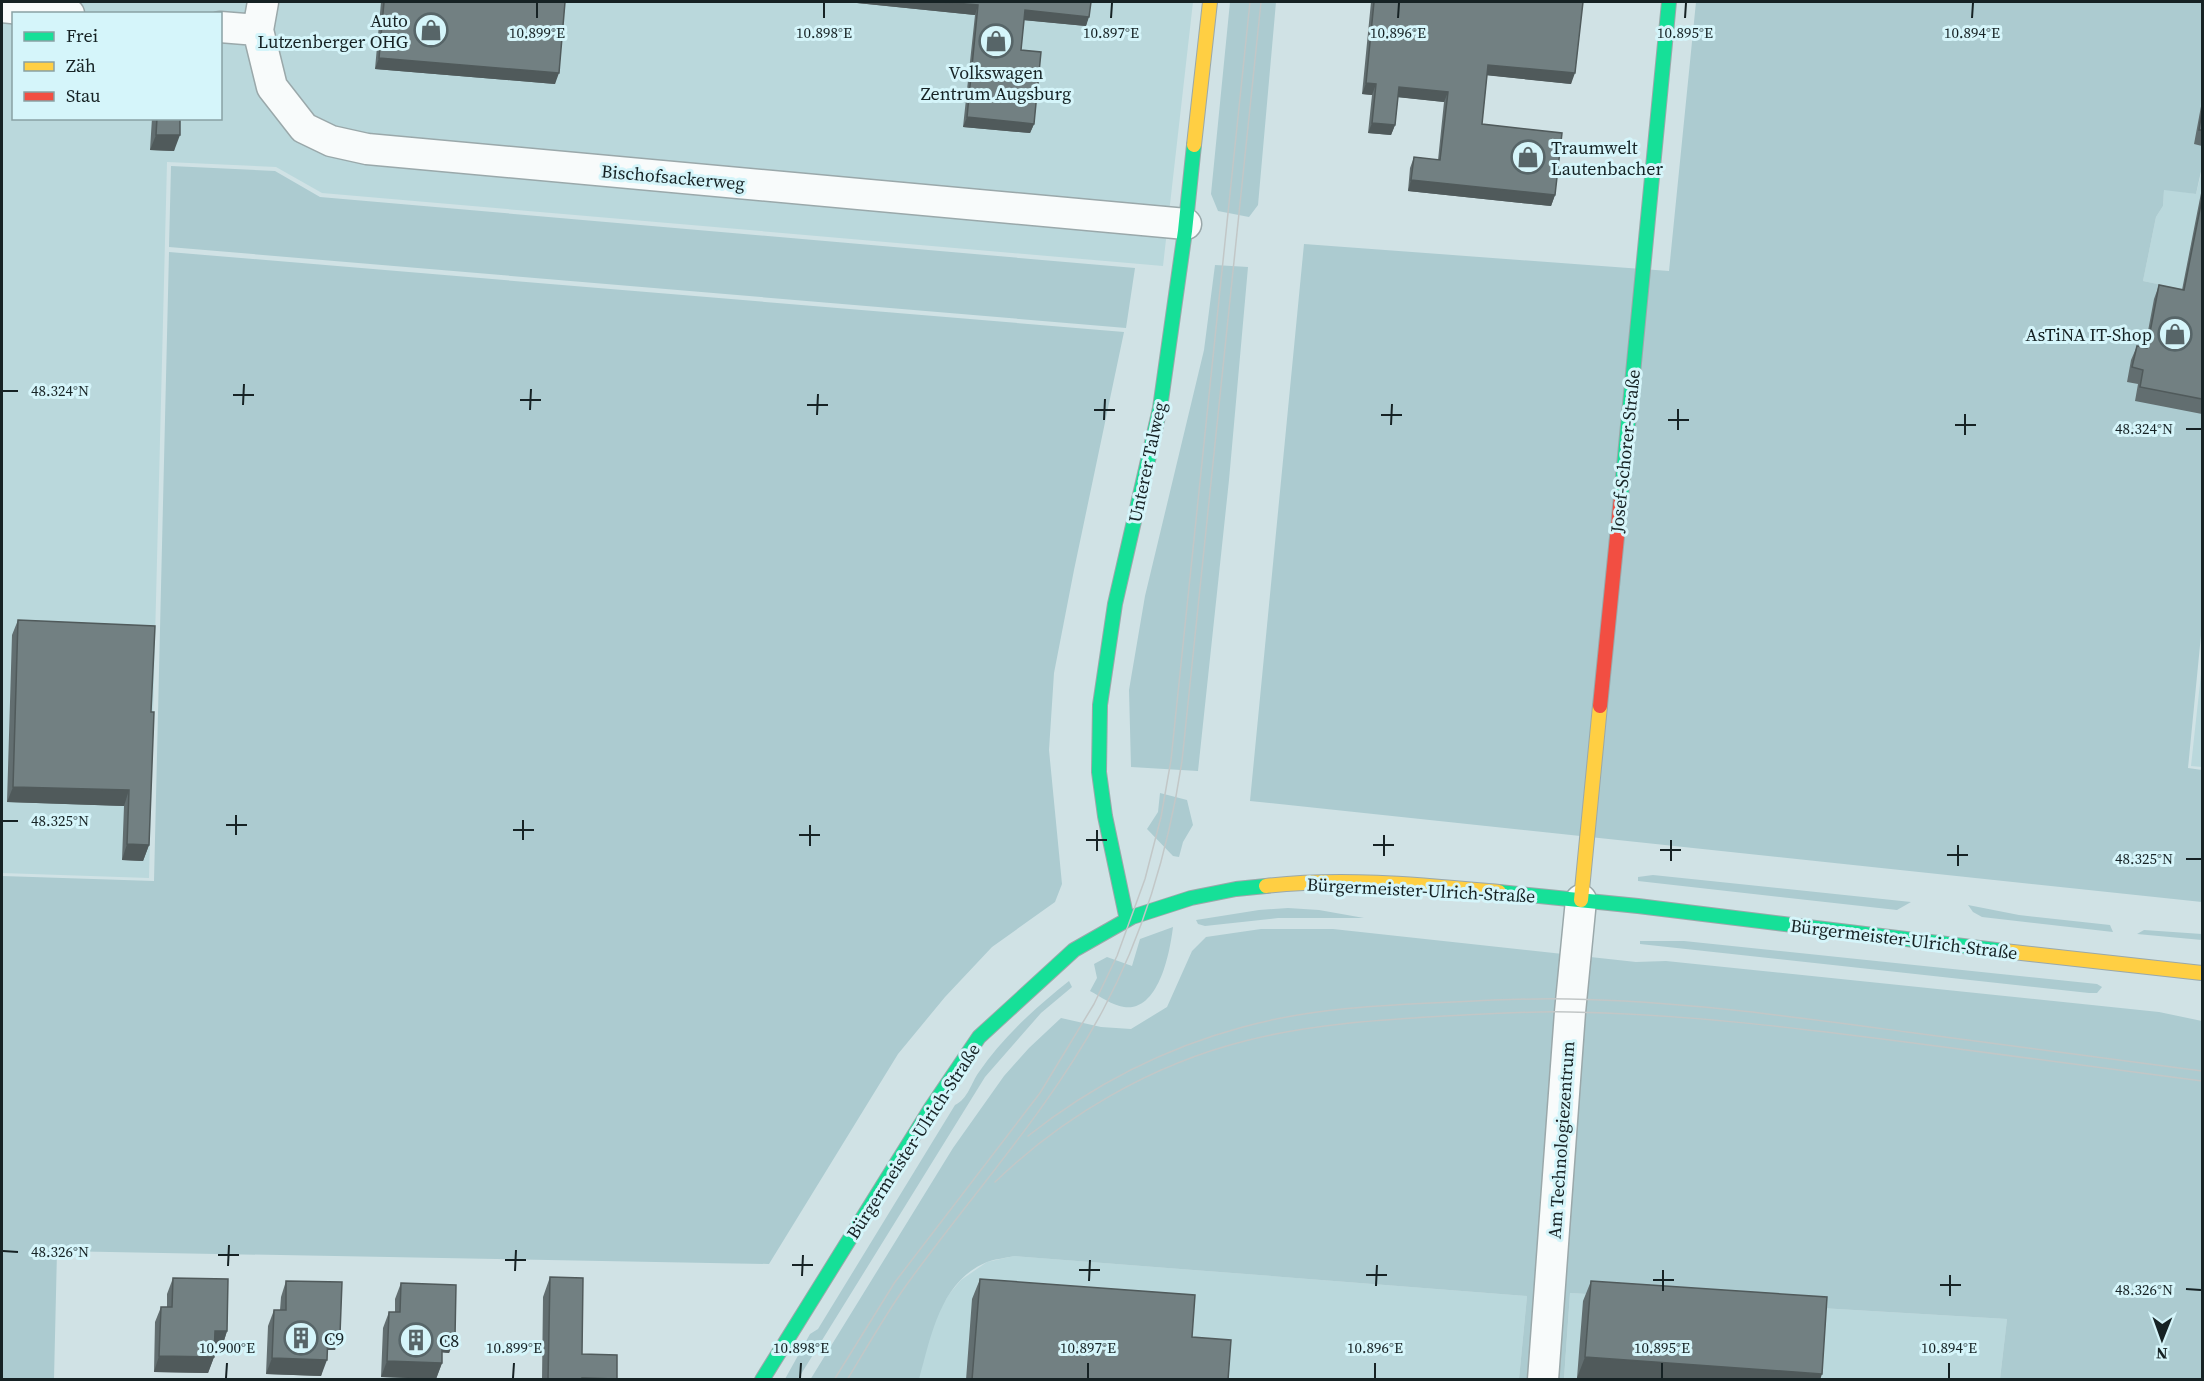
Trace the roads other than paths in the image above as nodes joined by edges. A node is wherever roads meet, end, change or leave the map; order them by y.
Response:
1 (1210, 2) edge
2 (1669, 2) edge
3 (2, 7) edge
4 (50, 12) edge
5 (260, 16) edge
6 (222, 26) edge
7 (1186, 224) junction
8 (1581, 900) junction
9 (1127, 920) junction
10 (2202, 973) edge
11 (762, 1380) edge
12 (1543, 1380) edge

1 - 7 street, Unterer Talweg
2 - 8 street, Josef-Schorer-Straße
3 - 4 street
5 - 6 street
5 - 7 street, Bischofsackerweg
7 - 9 street, Unterer Talweg
8 - 9 street, Bürgermeister-Ulrich-Straße
8 - 10 street, Bürgermeister-Ulrich-Straße
8 - 12 street, Am Technologiezentrum
9 - 11 street, Bürgermeister-Ulrich-Straße

